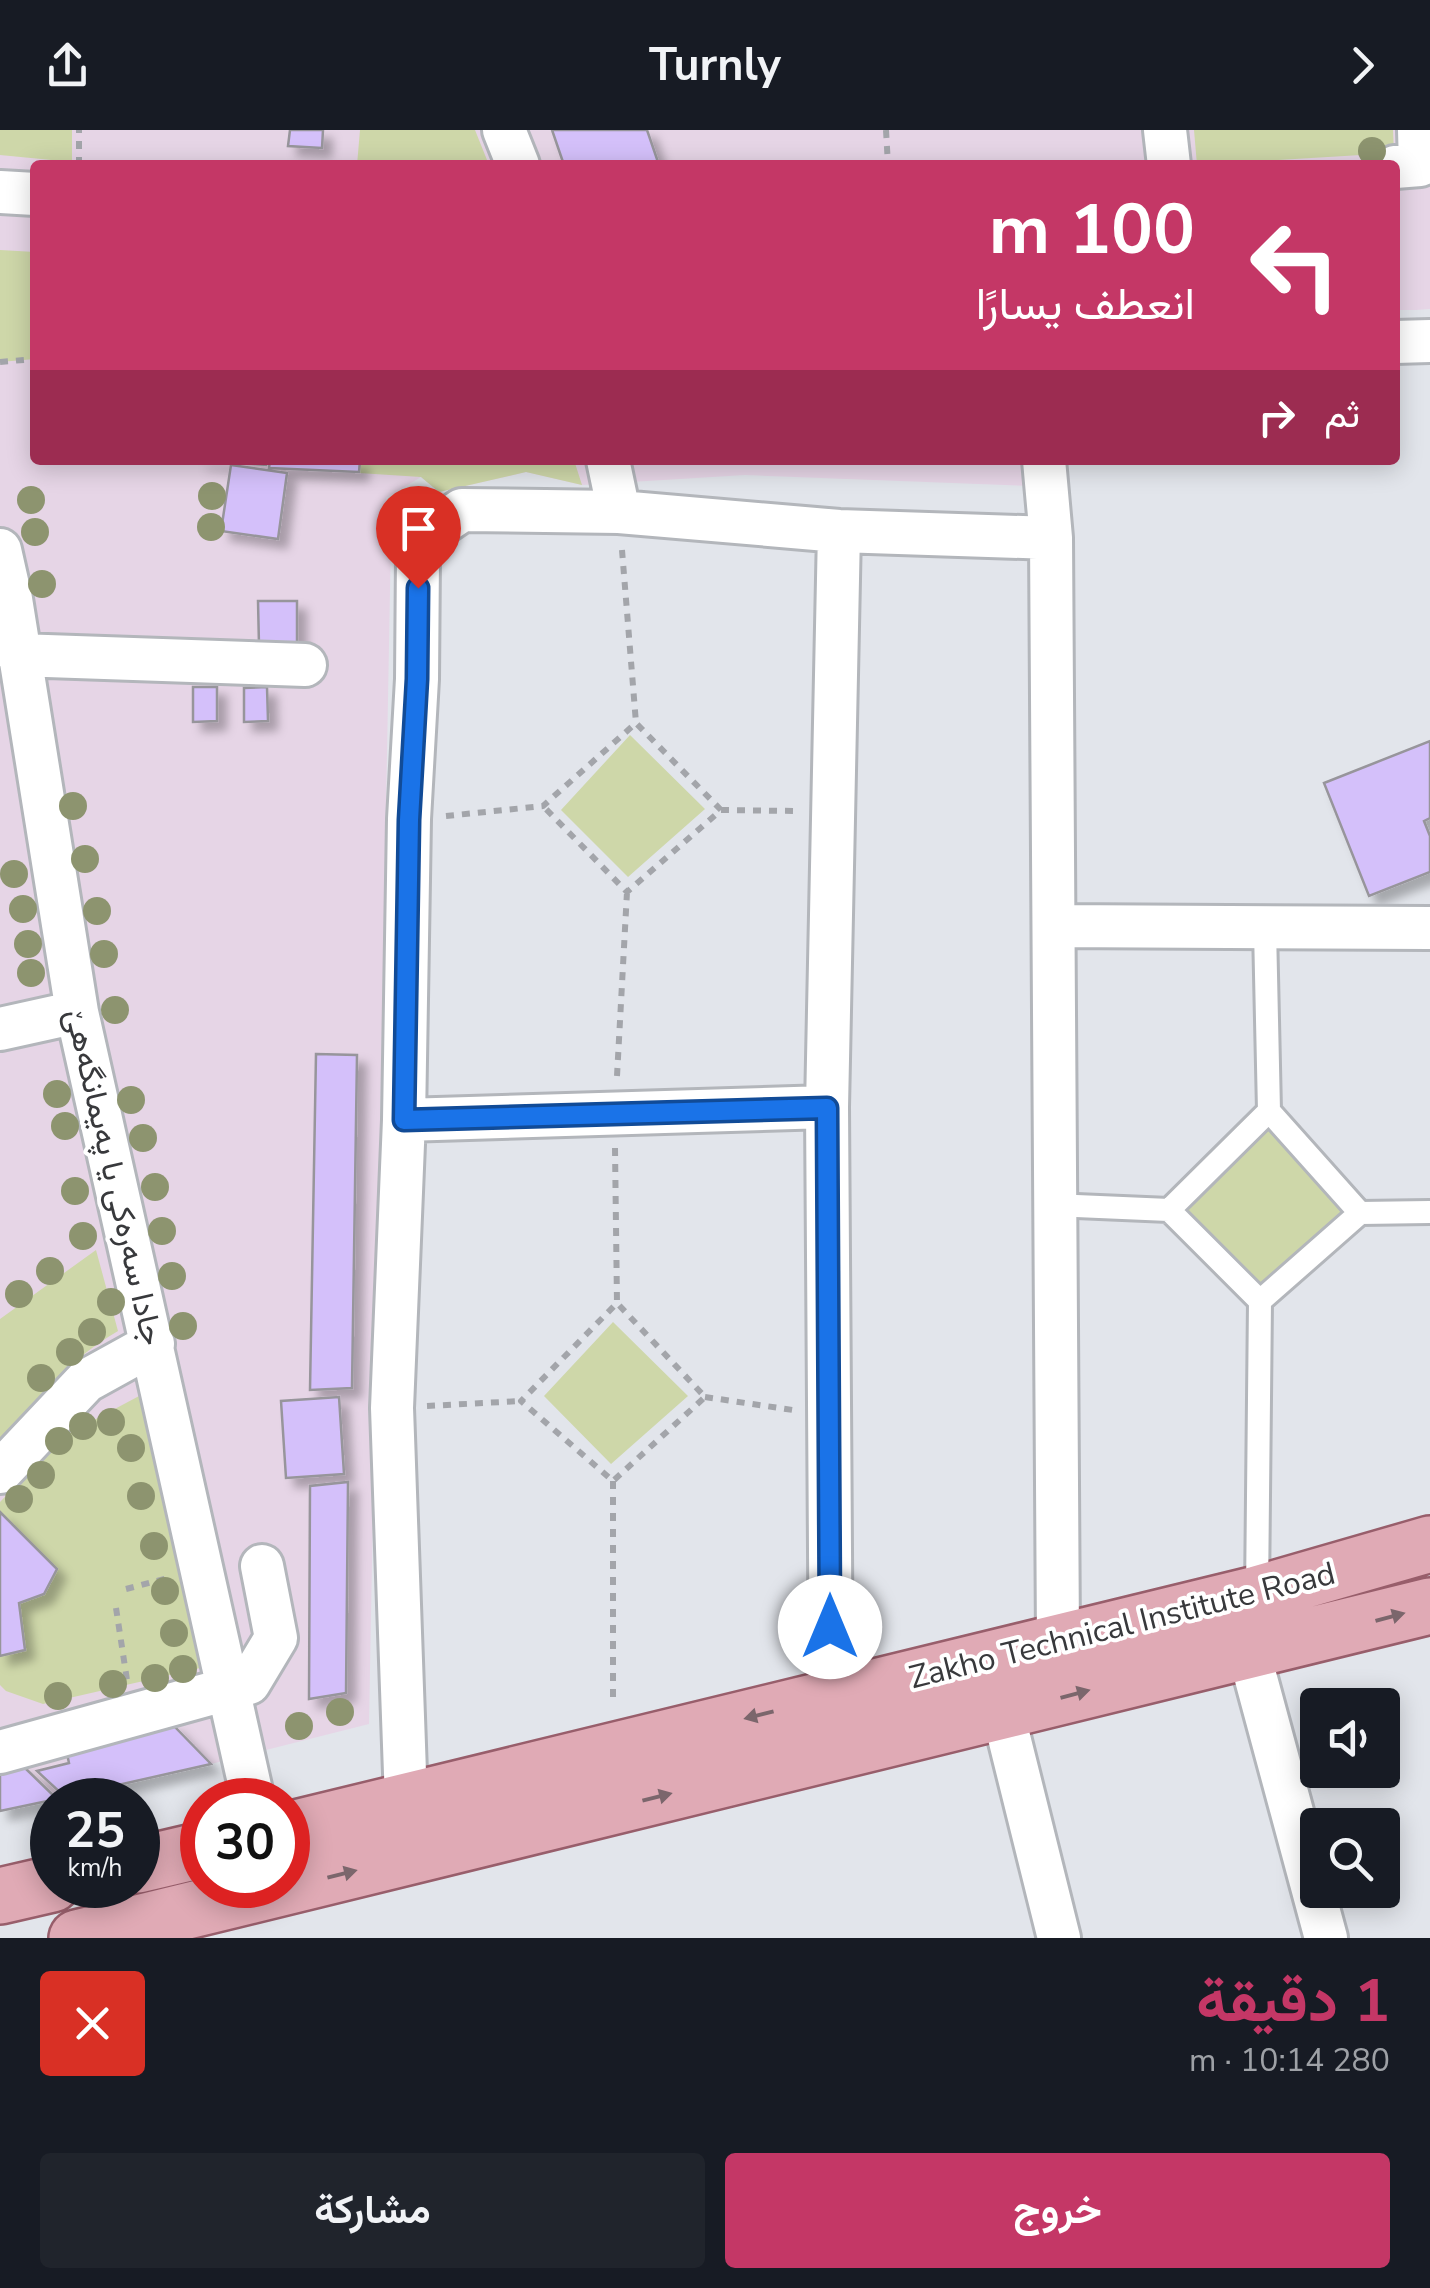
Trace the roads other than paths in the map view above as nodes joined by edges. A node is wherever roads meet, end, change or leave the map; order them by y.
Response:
1 (504, 130) edge
2 (1165, 130) edge
3 (1419, 130) edge
4 (516, 160) edge
5 (1169, 160) edge
6 (1400, 167) edge
7 (0, 192) edge
8 (30, 194) edge
9 (1430, 341) edge
10 (1400, 342) edge
11 (609, 465) edge
12 (1044, 465) edge
13 (619, 512) junction
14 (839, 531) junction
15 (1050, 538) junction
16 (0, 550) edge
17 (6, 600) edge
18 (18, 655) junction
19 (305, 665) dead end
20 (1056, 926) junction
21 (1430, 928) edge
22 (1265, 929) junction
23 (77, 1012) junction
24 (0, 1028) edge
25 (827, 1108) junction
26 (1269, 1111) junction
27 (404, 1120) junction
28 (1053, 1205) junction
29 (1170, 1210) junction
30 (1430, 1212) edge
31 (1360, 1213) junction
32 (1260, 1301) junction
33 (153, 1344) junction
34 (0, 1472) edge
35 (1430, 1544) edge
36 (262, 1566) dead end
37 (1257, 1594) junction
38 (1430, 1606) edge
39 (1058, 1641) junction
40 (1248, 1649) junction
41 (228, 1690) junction
42 (831, 1698) junction
43 (1003, 1713) junction
44 (0, 1752) edge
45 (248, 1778) edge
46 (406, 1801) junction
47 (310, 1825) edge
48 (30, 1889) edge
49 (0, 1896) edge
50 (77, 1938) edge
51 (1059, 1938) edge
52 (1326, 1938) edge

1 - 4 street
2 - 5 street
3 - 6 street
7 - 8 street
9 - 10 street
11 - 13 street
12 - 15 street
13 - 14 street
13 - 27 street
14 - 15 street
14 - 25 street
15 - 20 street
16 - 17 street, جادا سه‌ره‌كى يا په‌يمانگه‌هێ
17 - 18 street, جادا سه‌ره‌كى يا په‌يمانگه‌هێ
18 - 19 street
18 - 23 street, جادا سه‌ره‌كى يا په‌يمانگه‌هێ
20 - 22 street
20 - 28 street
21 - 22 street
22 - 26 lane
23 - 24 street
23 - 33 street, جادا سه‌ره‌كى يا په‌يمانگه‌هێ
25 - 27 street
25 - 42 street
26 - 29 lane
26 - 31 lane
27 - 46 street
28 - 29 lane
28 - 39 street
29 - 32 lane
30 - 31 lane
31 - 32 lane
32 - 37 lane
33 - 34 street
33 - 41 street, جادا سه‌ره‌كى يا په‌يمانگه‌هێ
35 - 37 main road, Zakho Technical Institute Road
36 - 41 street
37 - 39 main road, Zakho Technical Institute Road
40 -> 38 main road
39 - 42 main road, Zakho Technical Institute Road
43 -> 40 main road
40 - 52 street
41 - 44 street
41 - 45 street, جادا سه‌ره‌كى يا په‌يمانگه‌هێ
42 -> 46 main road, Zakho Technical Institute Road
50 -> 43 main road
43 - 51 street
46 - 47 main road, Zakho Technical Institute Road
48 - 49 main road

